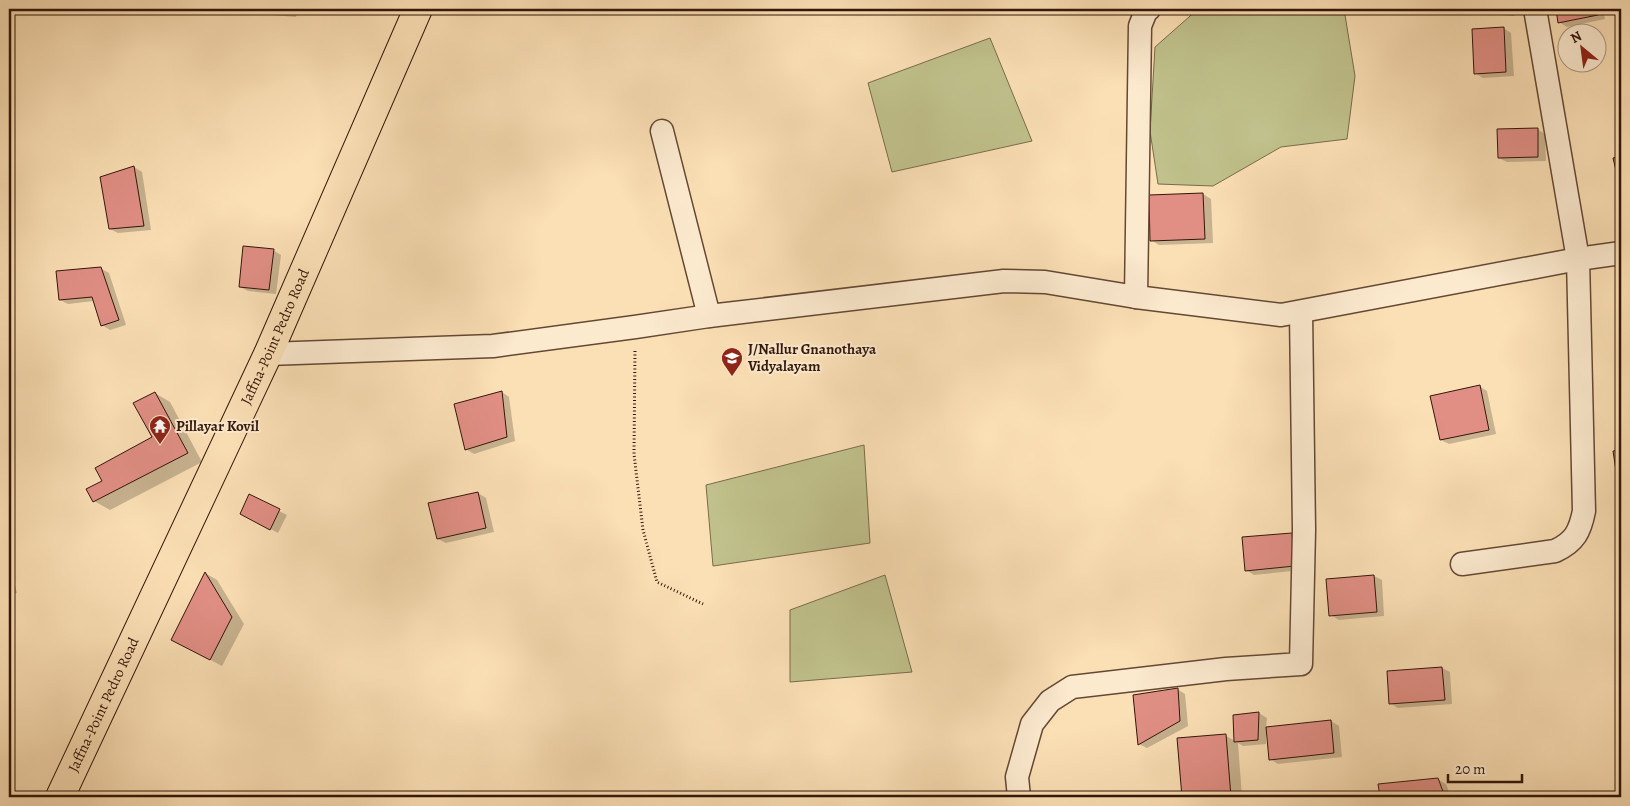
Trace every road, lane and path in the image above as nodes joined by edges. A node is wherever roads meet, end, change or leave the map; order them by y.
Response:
1 (418, 9) edge
2 (1149, 9) edge
3 (1535, 9) edge
4 (662, 131) dead end
5 (1621, 253) edge
6 (1578, 259) junction
7 (1136, 298) junction
8 (1301, 312) junction
9 (709, 316) junction
10 (635, 328) junction
11 (268, 354) junction
12 (1462, 564) dead end
13 (703, 604) dead end
14 (60, 797) edge
15 (1019, 797) edge

1 - 11 main road, Jaffna-Point Pedro Road
2 - 7 street
3 - 6 street
4 - 9 street
5 - 6 street
6 - 8 street
6 - 12 street
7 - 8 street
7 - 9 street
8 - 15 street
9 - 10 street
10 - 11 street
10 - 13 path
11 - 14 main road, Jaffna-Point Pedro Road

